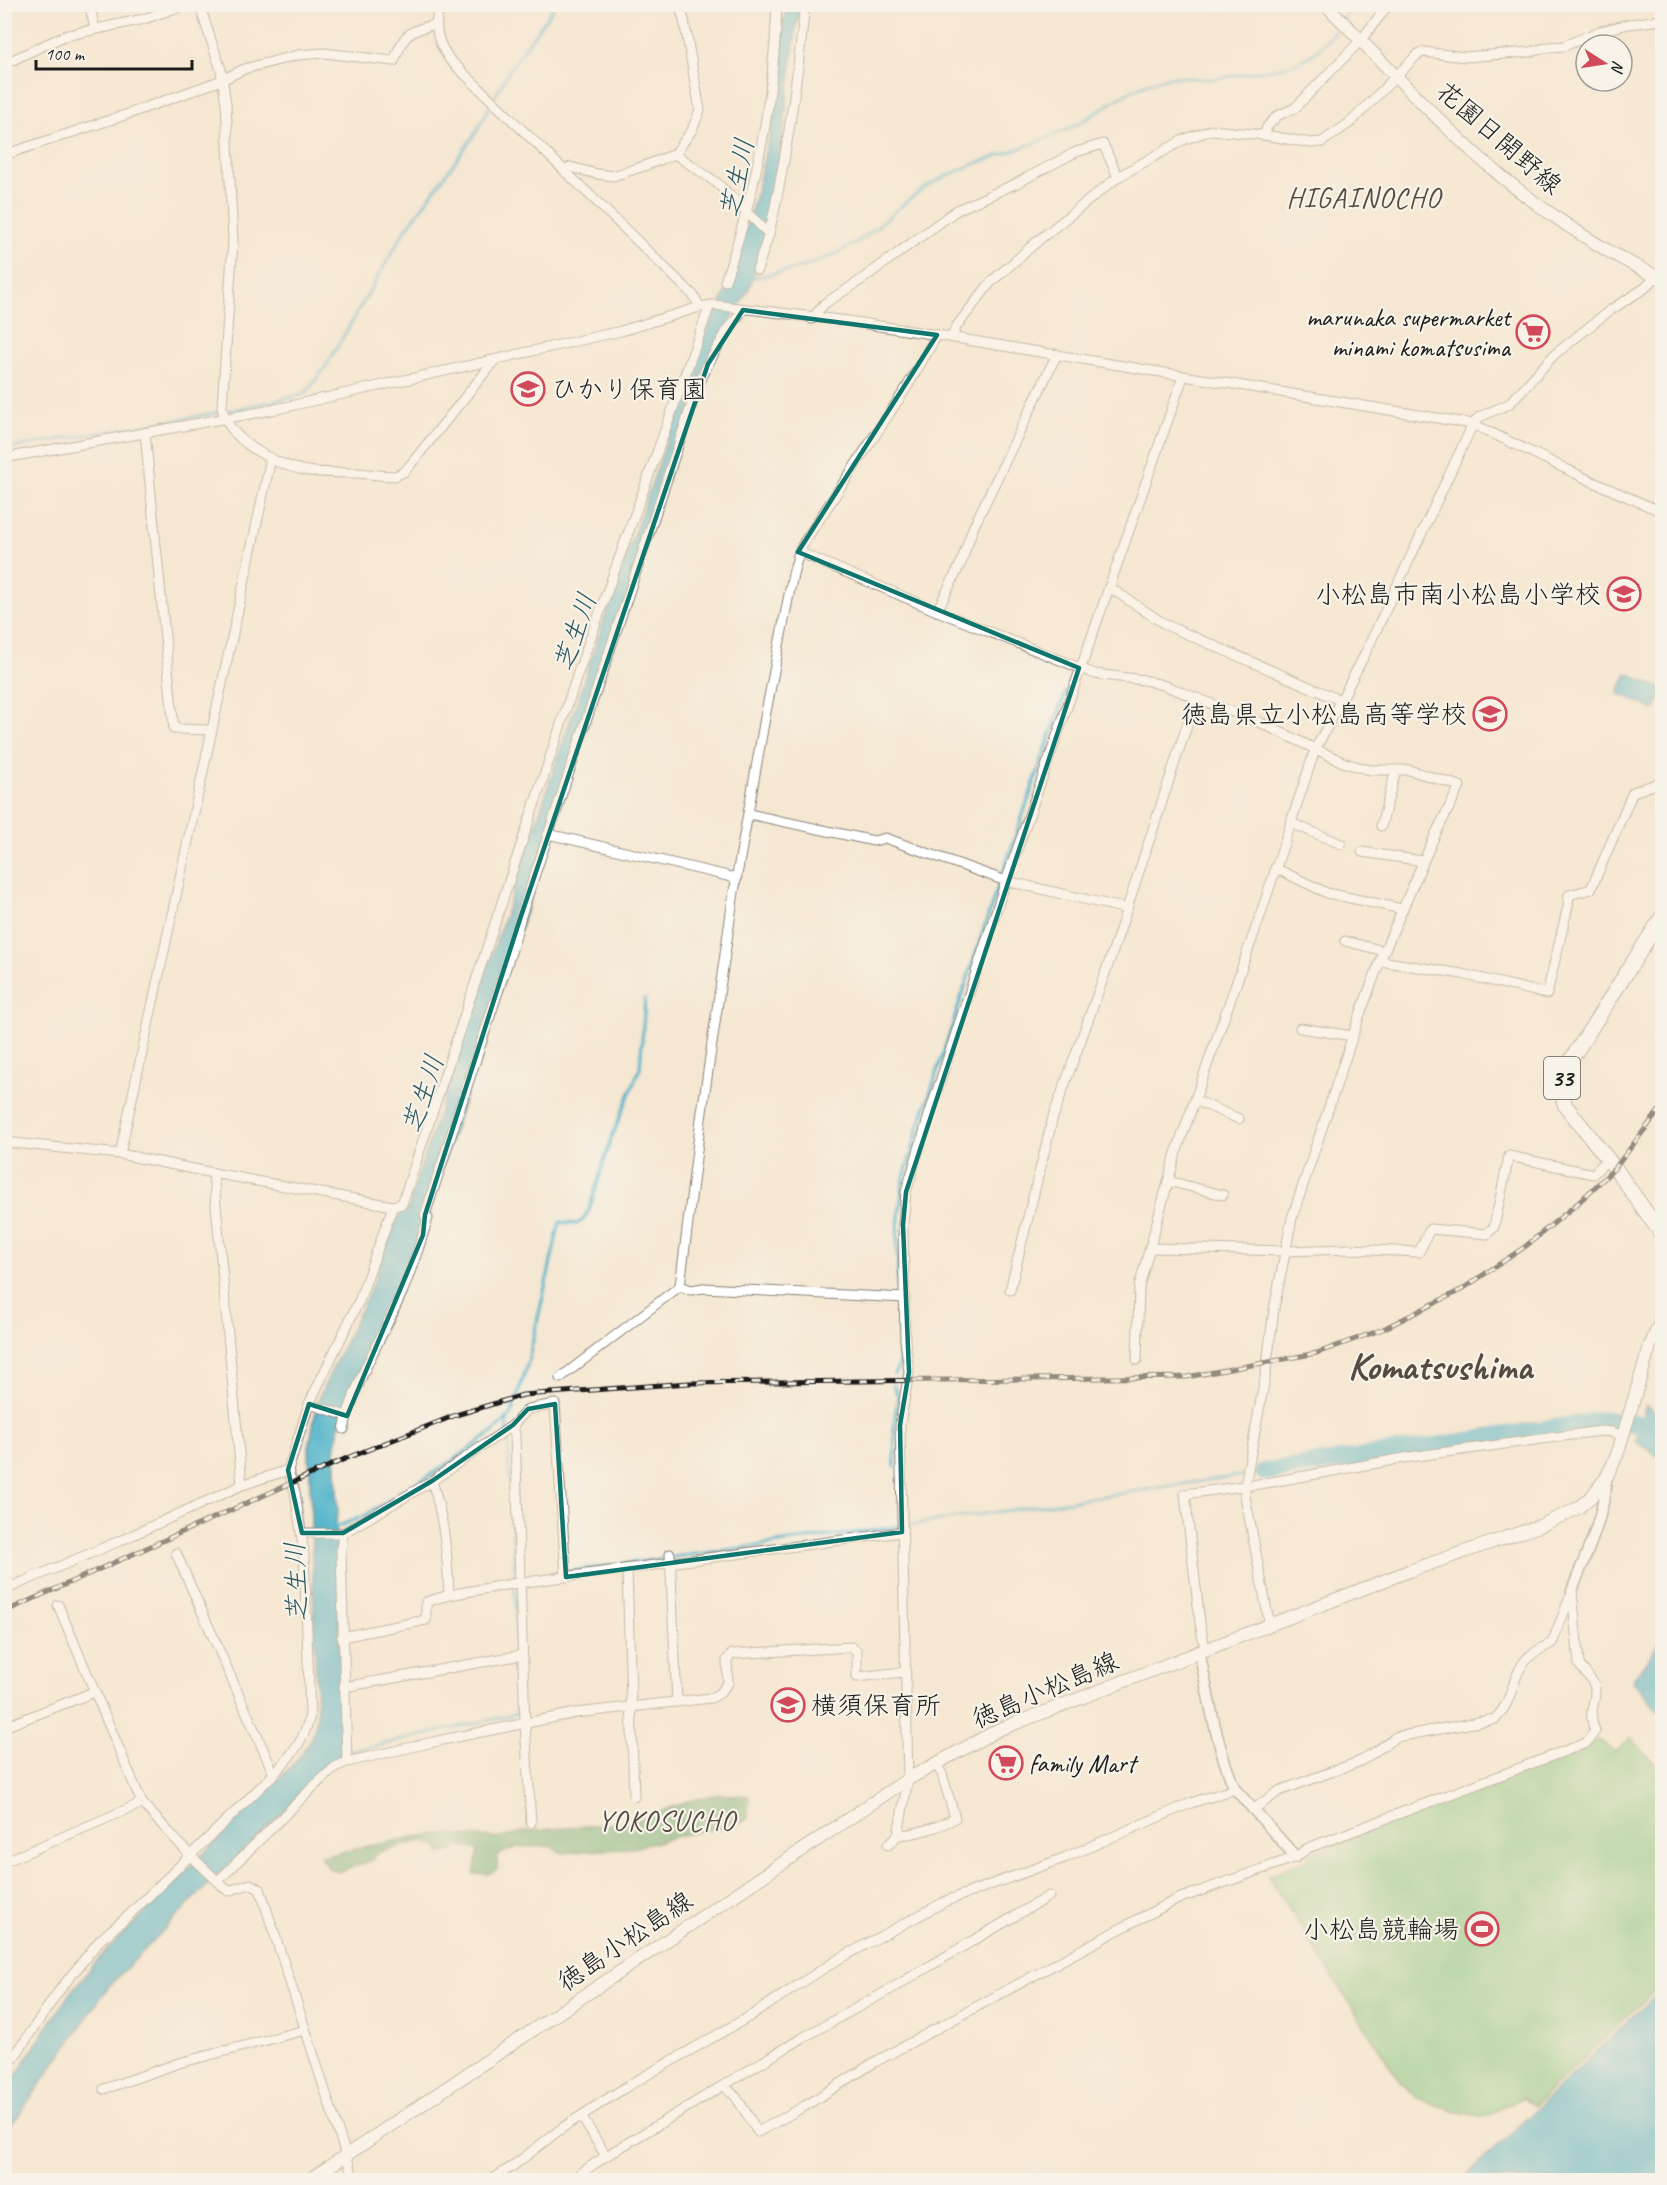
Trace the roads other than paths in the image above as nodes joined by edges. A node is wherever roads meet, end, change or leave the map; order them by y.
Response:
1 (89, 4) edge
2 (187, 4) edge
3 (199, 4) edge
4 (440, 4) edge
5 (679, 4) edge
6 (777, 4) edge
7 (805, 4) edge
8 (1325, 4) edge
9 (1389, 4) edge
10 (1662, 20) edge
11 (436, 24) junction
12 (95, 28) junction
13 (1361, 40) junction
14 (4, 64) edge
15 (1397, 76) junction
16 (222, 80) junction
17 (1264, 135) junction
18 (675, 154) junction
19 (4, 155) edge
20 (566, 172) junction
21 (1118, 177) junction
22 (747, 214) junction
23 (768, 233) junction
24 (757, 270) dead end
25 (1661, 276) edge
26 (725, 281) dead end
27 (697, 301) junction
28 (712, 305) junction
29 (741, 310) junction
30 (812, 319) junction
31 (938, 335) junction
32 (952, 337) junction
33 (1057, 354) junction
34 (495, 359) junction
35 (1183, 377) junction
36 (223, 414) junction
37 (1473, 424) junction
38 (145, 433) junction
39 (4, 458) edge
40 (271, 458) junction
41 (1662, 512) edge
42 (799, 552) junction
43 (1109, 587) junction
44 (937, 611) junction
45 (1079, 668) junction
46 (1196, 698) junction
47 (1342, 701) junction
48 (212, 729) junction
49 (1315, 750) junction
50 (1396, 770) junction
51 (1662, 782) edge
52 (749, 814) junction
53 (1291, 823) junction
54 (1380, 826) dead end
55 (548, 834) junction
56 (1341, 844) dead end
57 (1362, 852) dead end
58 (1424, 861) junction
59 (1275, 868) junction
60 (736, 878) junction
61 (1002, 880) junction
62 (1127, 909) junction
63 (1402, 909) junction
64 (1662, 917) edge
65 (1344, 940) dead end
66 (1384, 951) junction
67 (1380, 962) junction
68 (1300, 1028) dead end
69 (1353, 1036) junction
70 (1195, 1100) junction
71 (1239, 1119) dead end
72 (4, 1142) edge
73 (120, 1154) junction
74 (1608, 1159) junction
75 (213, 1173) junction
76 (1168, 1181) junction
77 (1223, 1195) dead end
78 (393, 1206) junction
79 (1662, 1235) edge
80 (1150, 1248) junction
81 (1285, 1251) junction
82 (680, 1286) junction
83 (1010, 1290) dead end
84 (901, 1298) junction
85 (1662, 1318) edge
86 (1137, 1360) dead end
87 (560, 1378) dead end
88 (311, 1404) junction
89 (345, 1415) junction
90 (513, 1425) junction
91 (344, 1429) dead end
92 (1624, 1435) junction
93 (288, 1470) junction
94 (1606, 1478) junction
95 (432, 1481) junction
96 (1246, 1483) junction
97 (242, 1485) junction
98 (902, 1528) junction
99 (341, 1533) junction
100 (304, 1534) junction
101 (176, 1553) dead end
102 (671, 1559) junction
103 (622, 1567) junction
104 (565, 1574) junction
105 (516, 1584) junction
106 (4, 1590) edge
107 (1572, 1591) junction
108 (449, 1595) junction
109 (58, 1605) dead end
110 (1270, 1626) junction
111 (342, 1637) junction
112 (1202, 1650) junction
113 (518, 1656) junction
114 (904, 1672) junction
115 (344, 1687) junction
116 (94, 1692) junction
117 (677, 1702) junction
118 (631, 1707) junction
119 (525, 1723) junction
120 (4, 1727) edge
121 (347, 1760) junction
122 (936, 1764) junction
123 (274, 1774) junction
124 (908, 1779) junction
125 (1235, 1789) junction
126 (634, 1797) dead end
127 (142, 1803) junction
128 (1254, 1809) junction
129 (531, 1823) dead end
130 (898, 1835) junction
131 (888, 1845) dead end
132 (192, 1857) junction
133 (1296, 1857) junction
134 (4, 1862) edge
135 (216, 1880) junction
136 (1048, 1896) dead end
137 (305, 2030) junction
138 (4, 2072) edge
139 (724, 2086) junction
140 (104, 2089) dead end
141 (581, 2116) junction
142 (346, 2156) junction
143 (606, 2156) junction
144 (309, 2181) edge
145 (354, 2181) edge
146 (491, 2181) edge
147 (571, 2181) edge

1 - 12 street
2 - 12 street
3 - 16 street
4 - 11 street
5 - 18 street
6 - 22 street
7 - 23 street
8 - 13 main road, 花園日開野線
9 - 13 street
10 - 15 street
11 - 16 street
11 - 20 street
12 - 14 street
13 - 15 main road, 花園日開野線
13 - 17 street
15 - 17 street
15 - 25 main road, 花園日開野線
16 - 19 street
16 - 36 street
17 - 21 street
18 - 20 street
18 - 22 street
20 - 27 street
21 - 30 street
21 - 32 street
22 - 23 street
22 - 26 street
23 - 24 street
25 - 37 street
27 - 28 street
27 - 34 street
28 - 29 street
28 - 78 street
29 - 30 street
29 - 55 street
30 - 31 street
31 - 32 street
31 - 42 street
32 - 33 street
33 - 35 street
33 - 44 street
34 - 36 street
34 - 40 street
35 - 37 street
35 - 43 street
36 - 38 street
36 - 40 street
37 - 41 street
37 - 47 street
38 - 39 street
38 - 48 street
40 - 48 street
42 - 44 street
42 - 52 street
43 - 45 street
43 - 47 street
44 - 45 street
45 - 46 street
45 - 61 street
46 - 49 street
46 - 62 street
47 - 49 street
48 - 73 street
49 - 50 street
49 - 53 street
50 - 54 street
50 - 58 street
51 - 67 street
52 - 60 street
52 - 61 street
53 - 56 street
53 - 59 street
55 - 60 street
55 - 89 street
57 - 58 street
58 - 63 street
59 - 63 street
59 - 70 street
60 - 82 street
61 - 62 street
61 - 84 street
62 - 83 street
63 - 66 street
64 - 74 main road, 33
65 - 66 street
66 - 67 street
67 - 69 street
68 - 69 street
69 - 81 street
70 - 71 street
70 - 76 street
72 - 73 street
73 - 75 street
74 - 79 main road, 33
74 - 81 street
75 - 78 street
75 - 97 street
76 - 77 street
76 - 80 street
78 - 88 street
80 - 81 street
80 - 86 street
81 - 96 street
82 - 84 street
82 - 87 street
84 - 98 street
85 - 92 main road, 徳島小松島線
88 - 89 street
88 - 93 street
89 - 91 street
90 - 95 street
90 - 104 street
90 - 105 street
92 - 94 main road, 徳島小松島線
92 - 96 street
93 - 97 street
93 - 100 street
94 - 107 street
94 - 110 main road, 徳島小松島線
95 - 99 street
95 - 108 street
96 - 110 street
96 - 112 street
97 - 106 street
98 - 102 street
98 - 114 street
99 - 100 street
99 - 111 street
100 - 123 street
101 - 123 street
102 - 103 street
102 - 117 street
103 - 104 street
103 - 118 street
104 - 105 street
105 - 108 street
105 - 113 street
107 - 128 street
107 - 133 street
108 - 111 street
109 - 116 street
110 - 112 main road, 徳島小松島線
111 - 115 street
112 - 122 main road, 徳島小松島線
112 - 125 street
113 - 115 street
113 - 119 street
114 - 117 street
114 - 124 street
115 - 121 street
116 - 120 street
116 - 127 street
117 - 118 street
118 - 119 street
118 - 126 street
119 - 121 street
119 - 129 street
121 - 135 street
122 - 124 main road, 徳島小松島線
122 - 130 street
123 - 132 street
124 - 130 street
124 - 142 main road, 徳島小松島線
125 - 128 street
125 - 141 street
127 - 132 street
127 - 134 street
128 - 133 street
130 - 131 street
132 - 135 street
132 - 138 street
133 - 139 street
135 - 137 street
136 - 139 street
137 - 140 street
137 - 142 street
139 - 143 street
141 - 143 street
141 - 146 street
142 - 144 main road, 徳島小松島線
142 - 145 street
143 - 147 street

